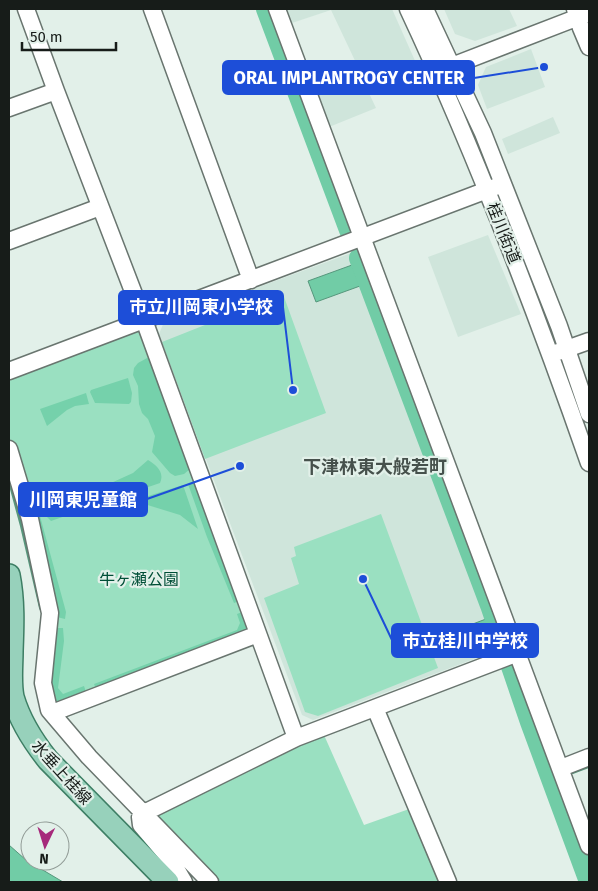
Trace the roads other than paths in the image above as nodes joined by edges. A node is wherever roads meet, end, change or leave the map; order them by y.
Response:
1 (26, 9) edge
2 (152, 9) edge
3 (277, 9) edge
4 (408, 9) edge
5 (425, 9) edge
6 (581, 13) edge
7 (589, 47) edge
8 (445, 69) junction
9 (56, 91) junction
10 (9, 108) edge
11 (503, 184) junction
12 (488, 190) junction
13 (100, 207) junction
14 (363, 238) junction
15 (9, 241) edge
16 (252, 280) junction
17 (144, 320) junction
18 (589, 341) edge
19 (567, 349) junction
20 (551, 354) junction
21 (9, 371) edge
22 (589, 414) edge
23 (9, 449) edge
24 (589, 462) edge
25 (9, 575) edge
26 (258, 634) junction
27 (511, 655) junction
28 (376, 708) junction
29 (52, 713) junction
30 (296, 738) junction
31 (589, 757) edge
32 (561, 768) junction
33 (142, 818) junction
34 (589, 846) edge
35 (168, 882) edge
36 (184, 882) edge
37 (210, 882) edge
38 (448, 882) edge

1 - 9 street
2 - 16 street
3 - 14 street
4 - 8 street, 桂川街道
5 - 8 street, 桂川街道
6 - 7 street
6 - 8 street
8 - 11 street, 桂川街道
8 - 12 street, 桂川街道
9 - 10 street
9 - 13 street
11 - 12 street
11 - 19 street, 桂川街道
12 - 14 street
12 - 20 street, 桂川街道
13 - 15 street
13 - 17 street
14 - 16 street
14 - 27 street
16 - 17 street
17 - 21 street
17 - 26 street
18 - 19 street
19 - 20 street
19 - 22 street, 桂川街道
20 - 24 street, 桂川街道
23 - 29 street
25 - 35 main road, 水垂上桂線
26 - 29 street
26 - 30 street
27 - 28 street
27 - 32 street
28 - 30 street
28 - 38 street
29 - 33 street
30 - 33 street
31 - 32 street
32 - 34 street
33 - 36 street
33 - 37 street

